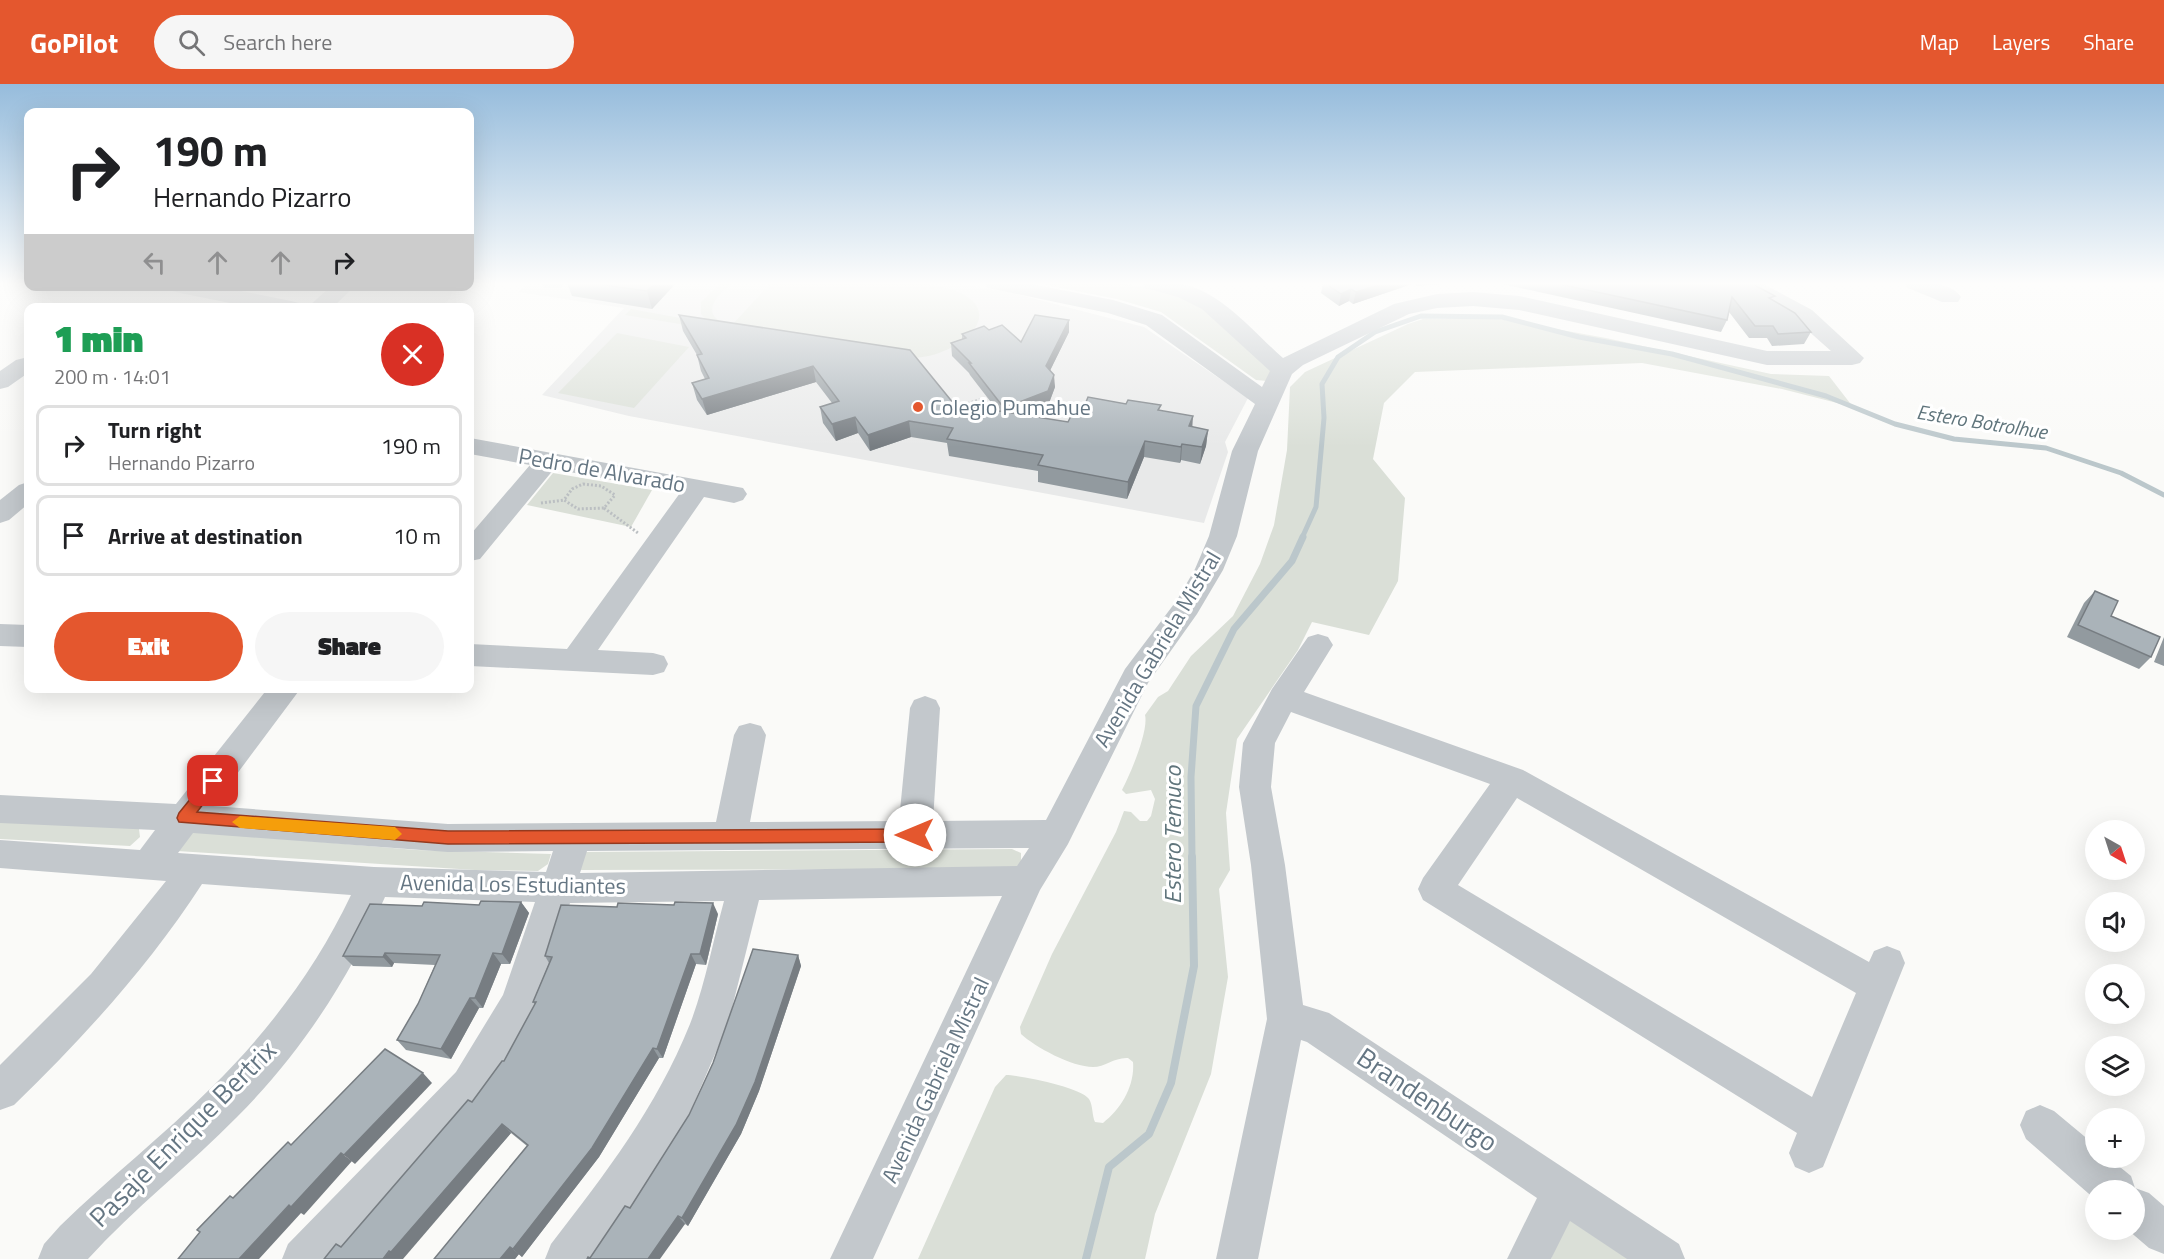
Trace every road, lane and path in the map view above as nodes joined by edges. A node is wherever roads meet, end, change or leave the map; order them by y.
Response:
1 (1179, 338) edge
2 (1247, 338) edge
3 (1338, 338) edge
4 (1676, 338) edge
5 (1829, 338) edge
6 (0, 360) edge
7 (24, 365) edge
8 (24, 366) edge
9 (1282, 370) junction
10 (0, 382) edge
11 (985, 398) edge
12 (1268, 402) junction
13 (954, 408) edge
14 (474, 447) edge
15 (547, 461) junction
16 (697, 488) junction
17 (24, 493) edge
18 (734, 494) dead end
19 (604, 508) junction
20 (2, 511) edge
21 (474, 547) edge
22 (655, 547) junction
23 (0, 635) edge
24 (24, 636) edge
25 (1318, 645) dead end
26 (474, 655) edge
27 (576, 660) junction
28 (653, 664) dead end
29 (282, 693) edge
30 (1283, 698) junction
31 (925, 708) dead end
32 (750, 735) dead end
33 (1512, 779) junction
34 (0, 809) edge
35 (184, 818) junction
36 (1056, 834) junction
37 (915, 835) junction
38 (730, 837) junction
39 (574, 839) junction
40 (0, 854) edge
41 (148, 865) junction
42 (194, 868) junction
43 (1027, 881) junction
44 (374, 882) junction
45 (746, 885) junction
46 (558, 888) junction
47 (1286, 1019) junction
48 (0, 1091) edge
49 (2040, 1125) dead end
50 (2103, 1180) edge
51 (1563, 1192) junction
52 (2145, 1217) edge
53 (2164, 1233) edge
54 (59, 1259) edge
55 (303, 1259) edge
56 (566, 1259) edge
57 (851, 1259) edge
58 (1237, 1259) edge
59 (1528, 1259) edge
60 (1664, 1259) edge

1 - 12 street
2 - 9 street
3 - 9 street
4 - 5 street
6 - 7 street
8 - 10 street
9 - 12 street, Avenida Gabriela Mistral
11 - 13 path
12 - 36 street, Avenida Gabriela Mistral
14 - 15 street, Pedro de Alvarado
15 - 16 street, Pedro de Alvarado
15 - 21 street
16 - 18 street, Pedro de Alvarado
16 - 22 street
17 - 20 street
19 - 19 path
19 - 22 path
22 - 27 street
23 - 24 street
25 - 30 street
26 - 27 street
27 - 28 street
29 - 35 street
30 - 33 street
30 - 47 street
31 - 37 street
32 - 38 street
33 - 33 street
34 - 35 street, Avenida Los Estudiantes
35 - 39 street, Avenida Los Estudiantes
35 - 41 street
36 - 37 street, Avenida Los Estudiantes
36 - 43 street, Avenida Gabriela Mistral
37 - 38 street, Avenida Los Estudiantes
38 - 39 street, Avenida Los Estudiantes
39 - 46 street
40 - 41 street, Avenida Los Estudiantes
41 - 42 street, Avenida Los Estudiantes
42 - 44 street, Avenida Los Estudiantes
42 - 48 street
43 - 45 street, Avenida Los Estudiantes
43 - 57 street, Avenida Gabriela Mistral
44 - 46 street, Avenida Los Estudiantes
44 - 54 street, Pasaje Enrique Bertrix
45 - 46 street, Avenida Los Estudiantes
45 - 56 street
46 - 55 street
47 - 51 street, Brandenburgo
47 - 58 street
49 - 50 street
51 - 59 street
51 - 60 street, Brandenburgo
52 - 53 street

